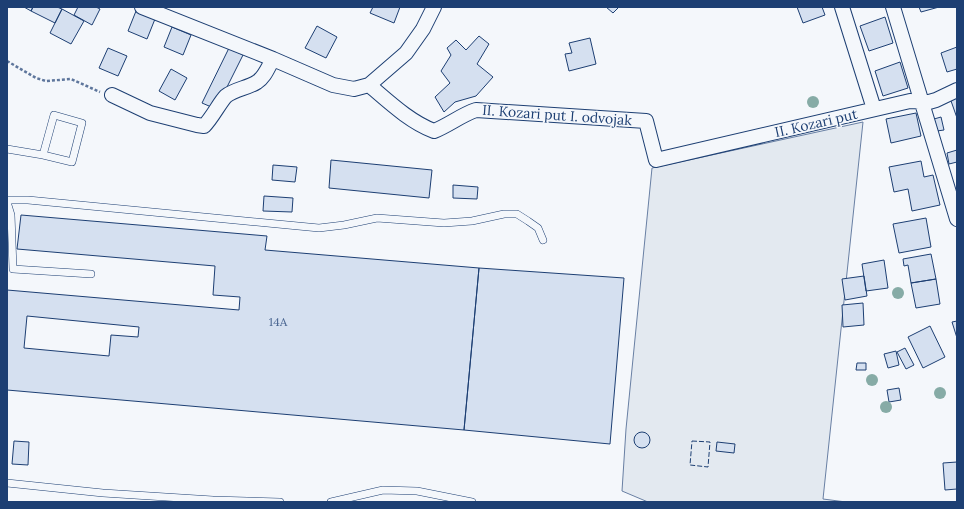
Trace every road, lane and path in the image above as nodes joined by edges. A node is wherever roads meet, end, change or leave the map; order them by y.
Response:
1 (142, 7) edge
2 (434, 7) edge
3 (842, 7) edge
4 (893, 7) edge
5 (273, 59) junction
6 (7, 61) edge
7 (369, 85) junction
8 (957, 90) edge
9 (112, 95) joint
10 (921, 101) junction
11 (874, 109) junction
12 (646, 121) joint
13 (7, 149) edge
14 (43, 155) junction
15 (7, 201) edge
16 (957, 218) edge
17 (543, 240) dead end
18 (91, 274) dead end
19 (7, 482) edge
20 (280, 502) edge
21 (331, 502) edge
22 (472, 502) edge

1 - 5 street
2 - 7 street
3 - 11 street
4 - 10 street
5 - 7 street
5 - 9 street
6 - 9 path
7 - 12 street, II. Kozari put I. odvojak
8 - 10 street, II. Kozari put
10 - 11 street, II. Kozari put
10 - 16 street
11 - 12 street, II. Kozari put
13 - 14 lane
14 - 14 lane
15 - 17 lane
15 - 18 lane
19 - 20 lane
21 - 22 lane

